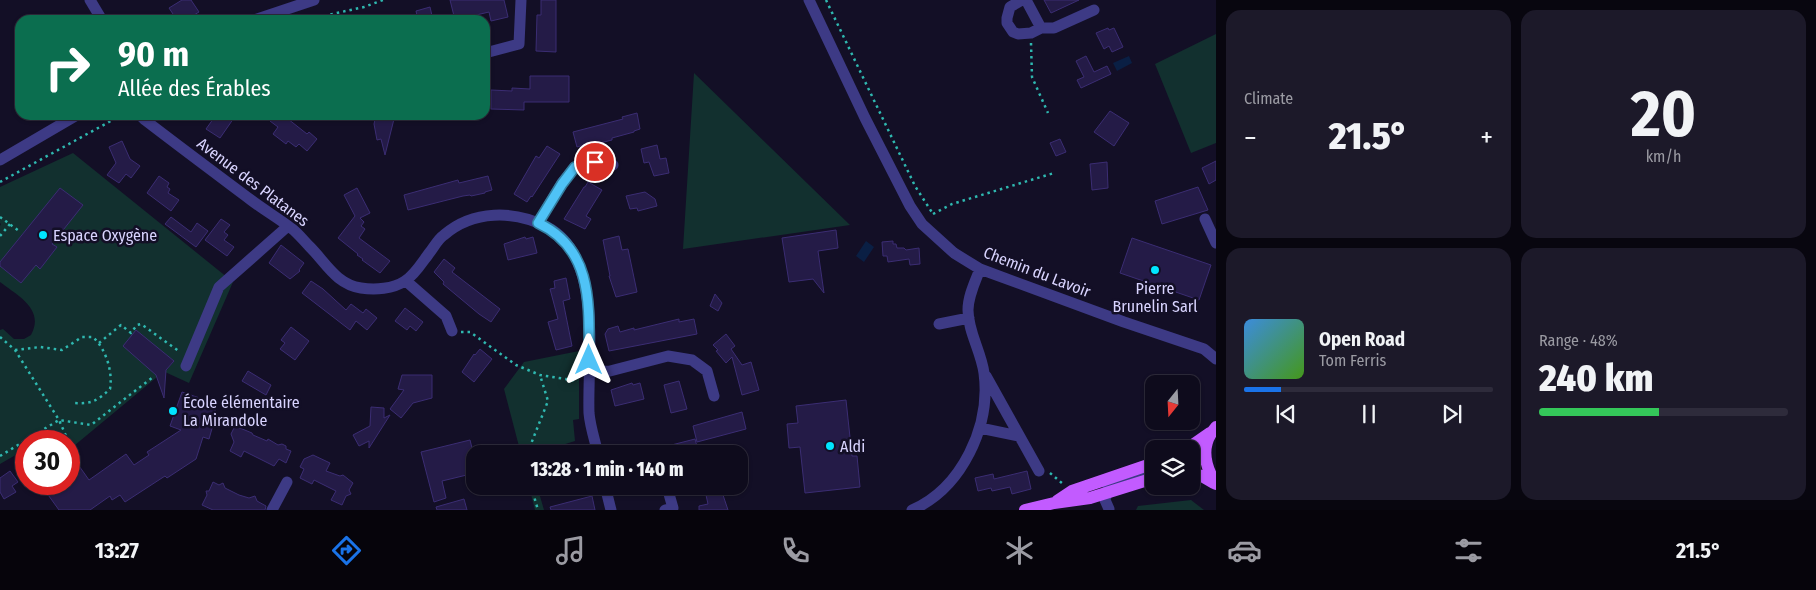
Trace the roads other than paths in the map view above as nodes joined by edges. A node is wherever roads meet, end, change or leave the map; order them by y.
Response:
1 (90, 0) edge
2 (314, 0) edge
3 (521, 0) edge
4 (809, 0) edge
5 (1022, 0) edge
6 (1026, 0) edge
7 (1094, 10) dead end
8 (99, 15) edge
9 (278, 15) edge
10 (1036, 30) junction
11 (490, 52) edge
12 (68, 120) edge
13 (145, 120) edge
14 (0, 160) edge
15 (613, 166) dead end
16 (1206, 219) dead end
17 (538, 223) junction
18 (288, 226) junction
19 (1216, 243) edge
20 (980, 269) junction
21 (406, 281) junction
22 (969, 318) junction
23 (939, 324) dead end
24 (452, 331) road end
25 (1216, 359) edge
26 (188, 362) road end
27 (984, 373) junction
28 (589, 377) junction
29 (714, 396) dead end
30 (980, 428) junction
31 (1213, 430) edge
32 (1018, 436) junction
33 (1199, 440) edge
34 (596, 445) edge
35 (1145, 466) edge
36 (1039, 471) dead end
37 (1145, 473) edge
38 (1200, 475) edge
39 (287, 482) dead end
40 (1145, 482) edge
41 (1216, 484) edge
42 (607, 495) edge
43 (669, 495) edge
44 (1108, 499) edge
45 (1054, 503) junction
46 (272, 510) edge
47 (611, 510) edge
48 (665, 510) edge
49 (912, 510) edge
50 (1025, 510) edge

1 - 8 street
2 - 9 street
3 - 11 street
4 - 20 street, Chemin du Lavoir
5 - 10 street
6 - 10 street
7 - 10 street
12 - 14 street
13 - 18 street, Avenue des Platanes
15 - 17 street
16 - 19 street
17 - 21 street
17 - 28 street
18 - 21 street, Avenue des Platanes
18 - 26 street
20 - 22 street
20 - 25 street, Chemin du Lavoir
21 - 24 street
22 - 23 street
22 - 27 street
27 - 30 street
27 - 32 street
28 - 29 street
28 - 34 street
30 - 32 street
30 - 49 street
31 - 33 main road
31 - 41 main road
32 - 36 street
35 - 45 main road
37 - 44 street
38 - 41 main road
39 - 46 street
40 - 44 main road
42 - 47 street
43 - 48 street
44 - 45 main road
45 - 50 main road

